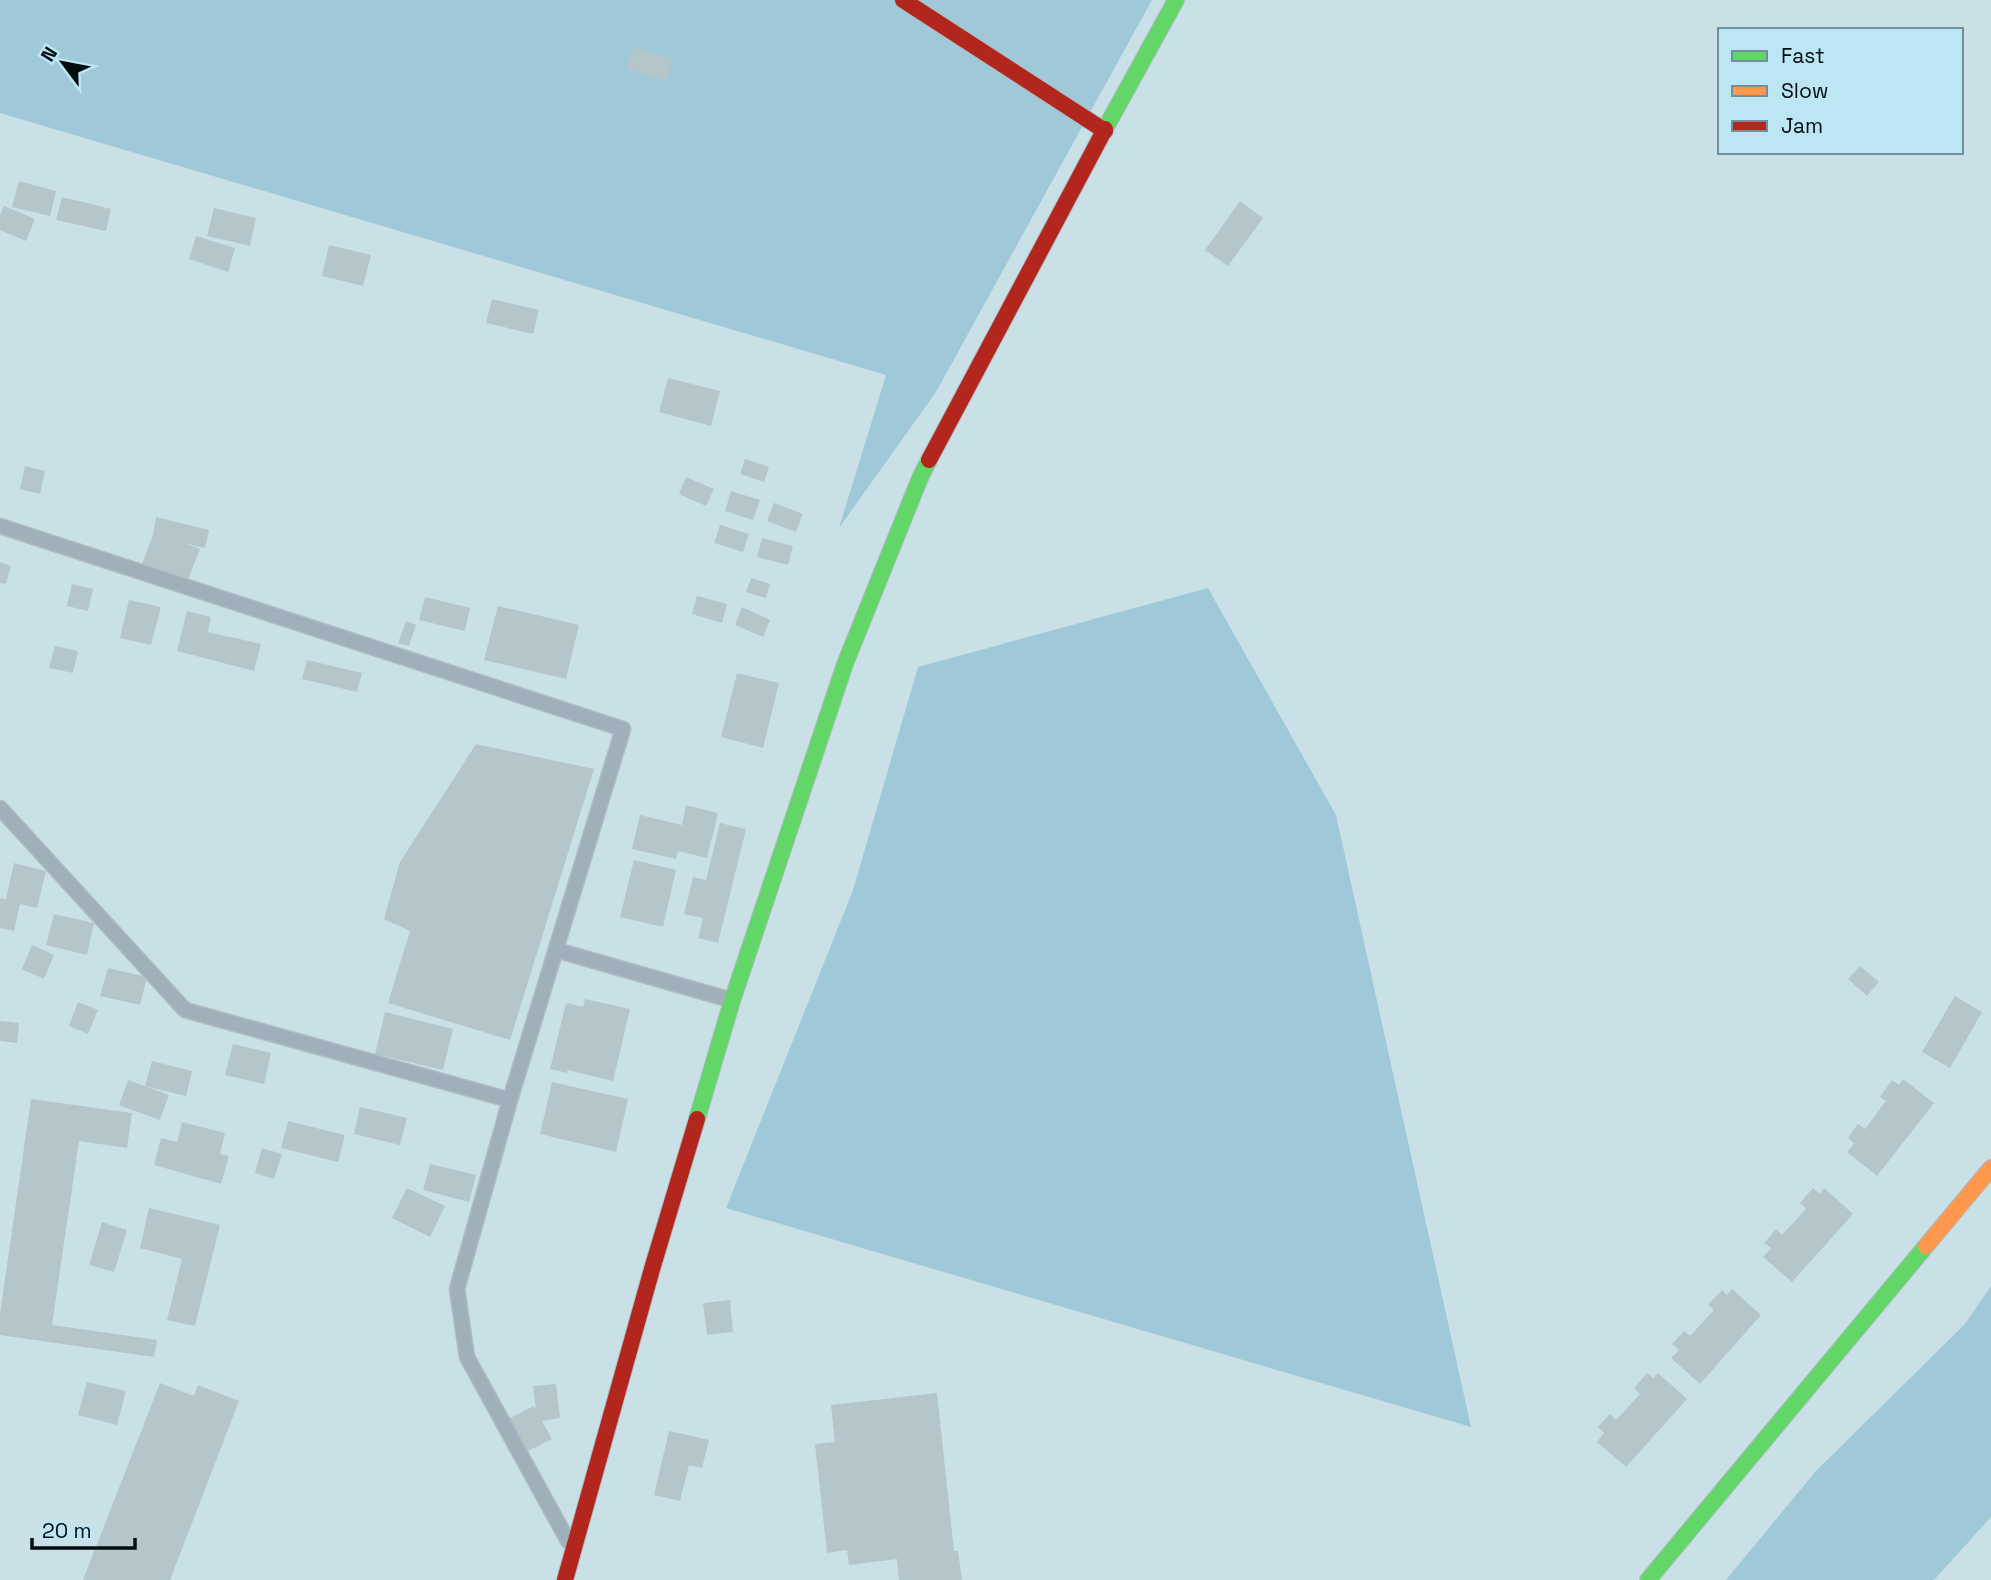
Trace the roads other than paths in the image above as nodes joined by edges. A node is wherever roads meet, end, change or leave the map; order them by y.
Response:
1 (903, 0) edge
2 (1176, 0) edge
3 (1105, 131) junction
4 (0, 526) edge
5 (0, 808) edge
6 (556, 950) junction
7 (732, 1000) junction
8 (510, 1100) junction
9 (1991, 1168) edge
10 (573, 1551) junction
11 (565, 1580) edge
12 (1648, 1580) edge

1 - 3 street
2 - 3 street
3 - 7 street
4 - 6 lane
5 - 8 lane
6 - 7 lane
6 - 8 lane
7 - 10 street
8 - 10 lane
9 - 12 street
10 - 11 street

